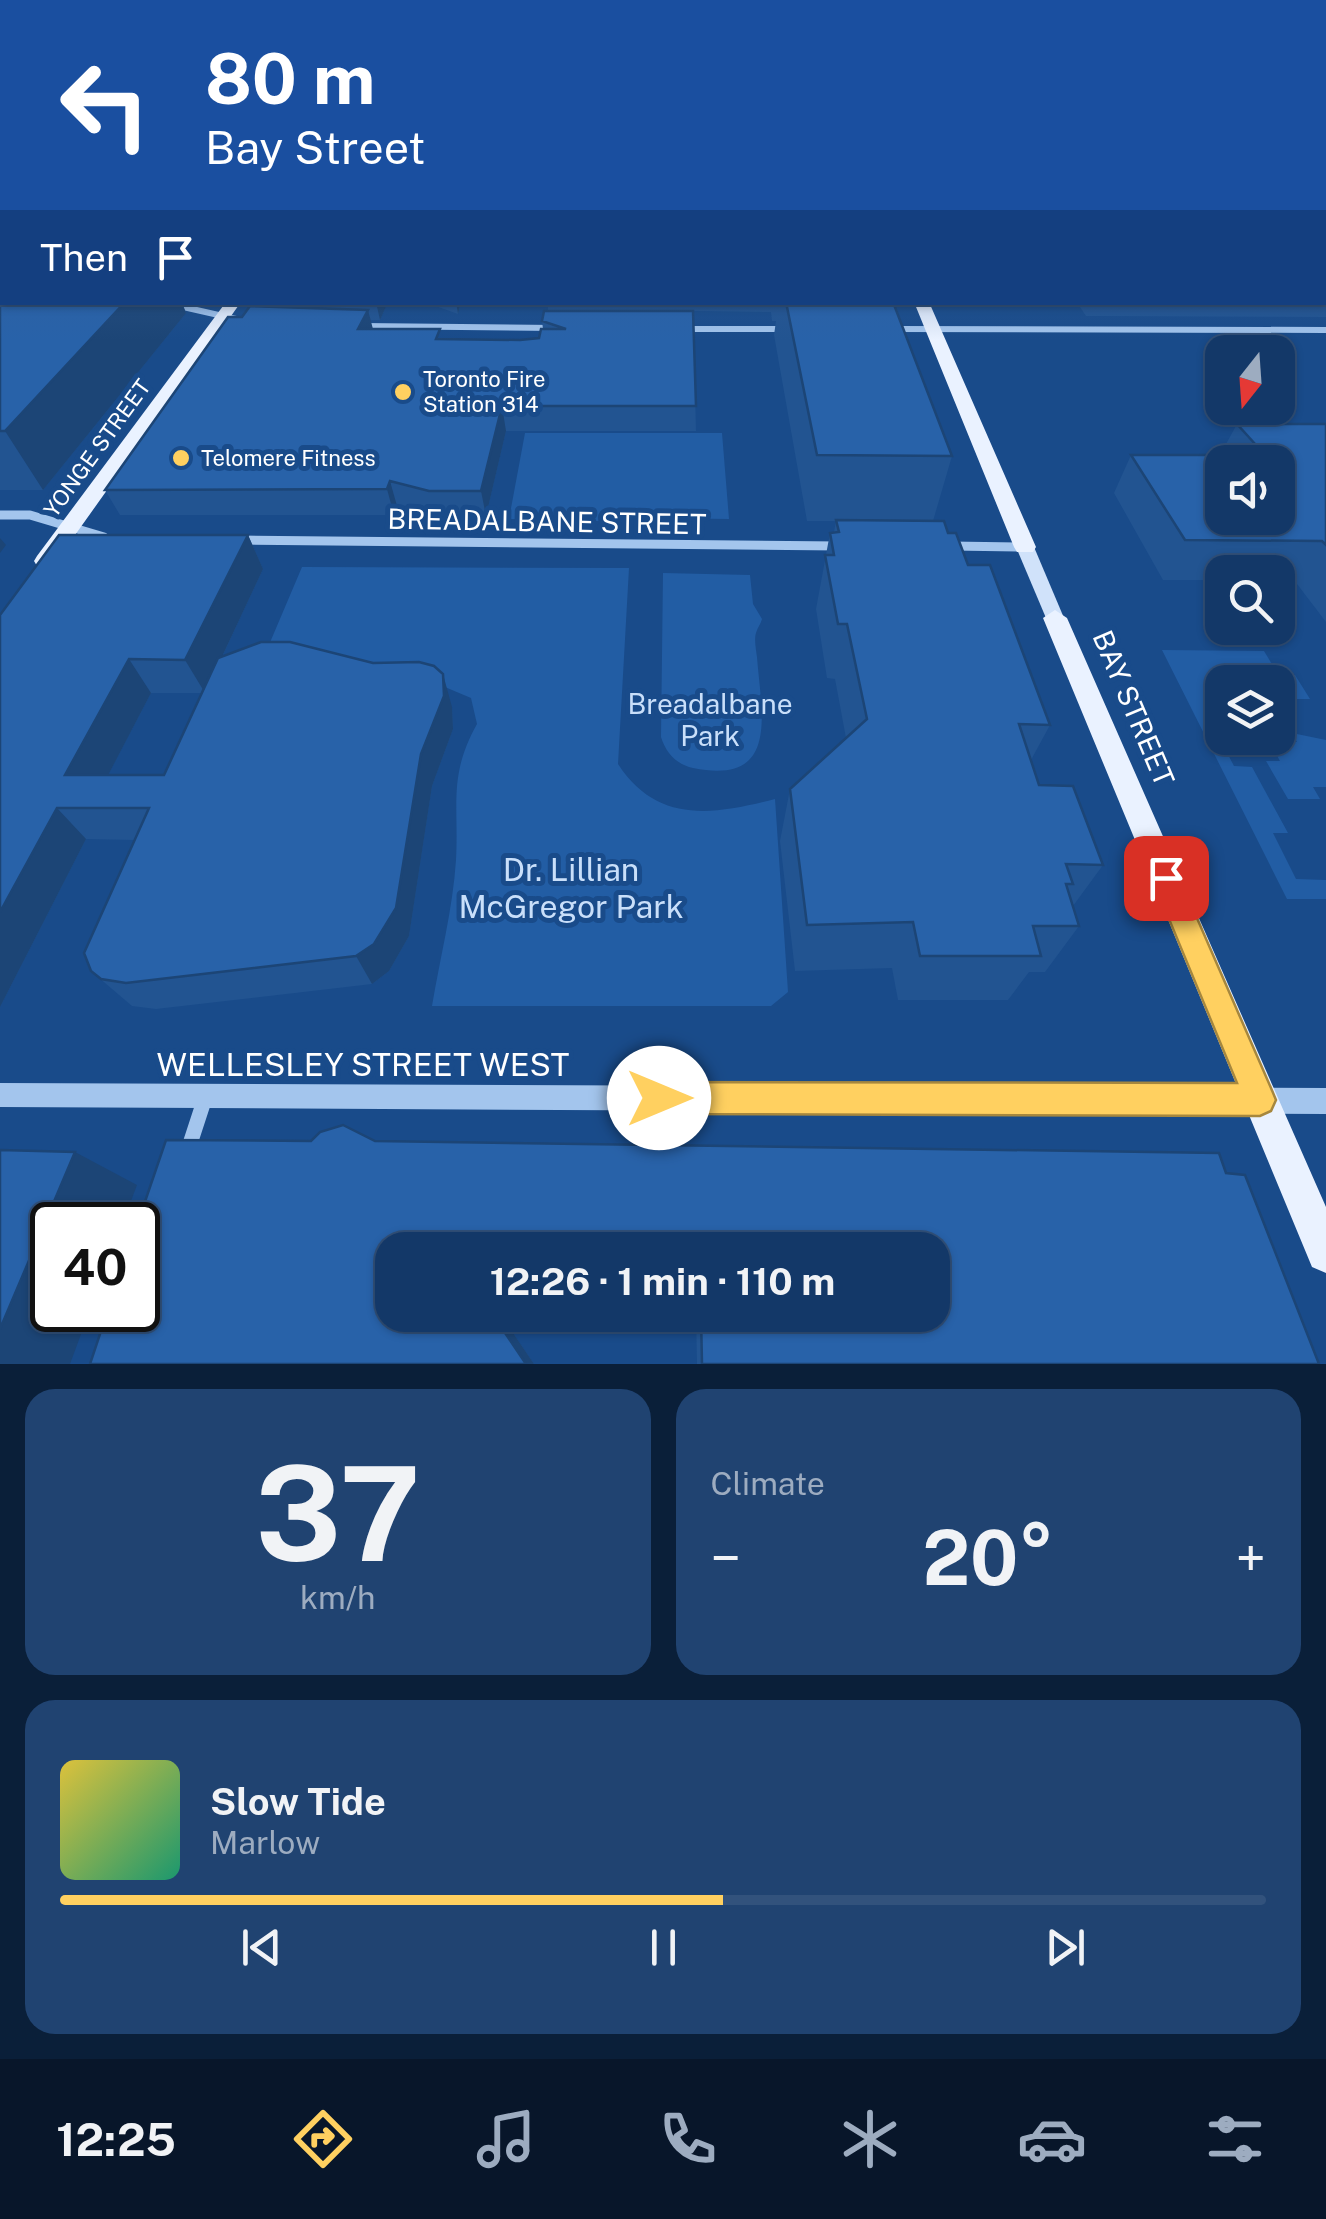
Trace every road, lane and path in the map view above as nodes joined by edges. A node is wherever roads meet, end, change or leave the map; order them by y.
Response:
1 (176, 305) edge
2 (922, 305) edge
3 (230, 308) edge
4 (262, 324) edge
5 (350, 326) edge
6 (566, 328) edge
7 (664, 329) edge
8 (801, 329) edge
9 (878, 329) edge
10 (933, 330) junction
11 (1326, 330) edge
12 (0, 515) edge
13 (71, 525) junction
14 (108, 537) edge
15 (227, 539) edge
16 (854, 546) edge
17 (947, 546) edge
18 (1025, 547) junction
19 (31, 580) edge
20 (1055, 618) joint
21 (0, 1095) edge
22 (205, 1097) junction
23 (1260, 1100) junction
24 (1326, 1100) edge
25 (181, 1170) edge
26 (1326, 1253) edge

1 - 3 street
2 - 10 main road, BAY STREET
3 - 4 street
3 - 13 main road, YONGE STREET
5 - 6 street
7 - 8 street
9 - 10 street
10 - 11 street
10 - 18 main road, BAY STREET
12 - 13 street
13 - 14 street
13 - 19 main road, YONGE STREET
15 - 16 street, BREADALBANE STREET
17 - 18 street
18 - 20 main road, BAY STREET
20 - 23 main road, BAY STREET
21 - 22 street, WELLESLEY STREET WEST
22 - 23 street, WELLESLEY STREET WEST
22 - 25 street
23 - 24 street, WELLESLEY STREET WEST
23 - 26 main road, BAY STREET

